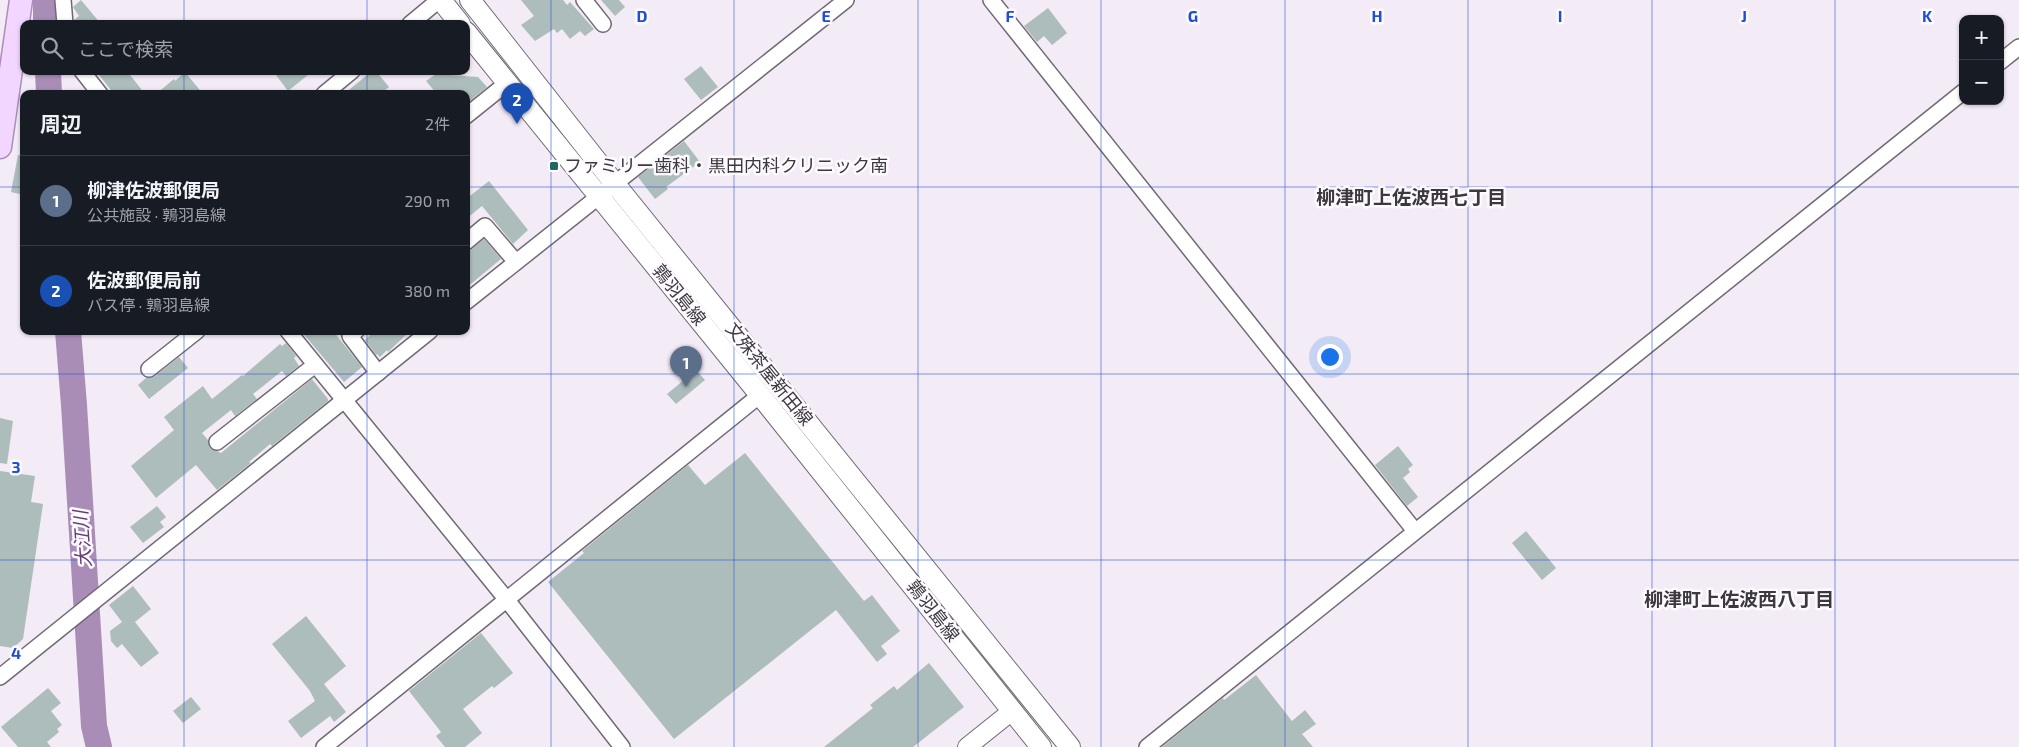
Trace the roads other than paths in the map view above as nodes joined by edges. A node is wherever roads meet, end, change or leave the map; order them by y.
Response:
1 (21, 0) edge
2 (63, 0) edge
3 (440, 0) edge
4 (470, 0) edge
5 (584, 0) edge
6 (846, 0) edge
7 (991, 0) edge
8 (65, 20) edge
9 (415, 20) edge
10 (457, 20) edge
11 (603, 24) dead end
12 (470, 37) edge
13 (2019, 47) edge
14 (2003, 60) edge
15 (6, 68) edge
16 (85, 75) edge
17 (347, 75) edge
18 (507, 83) junction
19 (97, 90) edge
20 (329, 90) edge
21 (1959, 95) edge
22 (470, 113) edge
23 (0, 147) edge
24 (615, 184) junction
25 (598, 197) junction
26 (470, 239) edge
27 (516, 262) junction
28 (470, 299) edge
29 (192, 335) edge
30 (291, 335) edge
31 (351, 335) edge
32 (425, 335) edge
33 (315, 365) junction
34 (149, 369) dead end
35 (378, 373) junction
36 (760, 395) junction
37 (343, 400) junction
38 (217, 442) dead end
39 (1415, 531) junction
40 (506, 600) junction
41 (0, 677) edge
42 (1012, 711) junction
43 (324, 747) edge
44 (622, 747) edge
45 (967, 747) edge
46 (1041, 747) edge
47 (1070, 747) edge
48 (1147, 747) edge

1 - 15 main road
2 - 8 street
3 - 9 street
3 - 10 main road
4 - 24 main road, 文殊茶屋新田線
5 - 11 street
6 - 24 street
7 - 39 street
12 - 18 main road, 鶉羽島線
13 - 14 street
15 - 23 main road
16 - 19 street
17 - 20 street
18 - 22 street
18 - 25 main road, 鶉羽島線
21 - 39 street
24 - 25 street
24 - 47 main road, 文殊茶屋新田線
25 - 27 street
25 - 36 main road, 鶉羽島線
26 - 27 street
27 - 28 street
29 - 34 street
30 - 33 street
31 - 35 street
32 - 35 street
33 - 37 street
33 - 38 street
35 - 37 street
36 - 40 street
36 - 42 main road, 鶉羽島線
37 - 40 street
37 - 41 street
39 - 48 street
40 - 43 street
40 - 44 street
42 - 45 street
42 - 46 main road, 鶉羽島線

